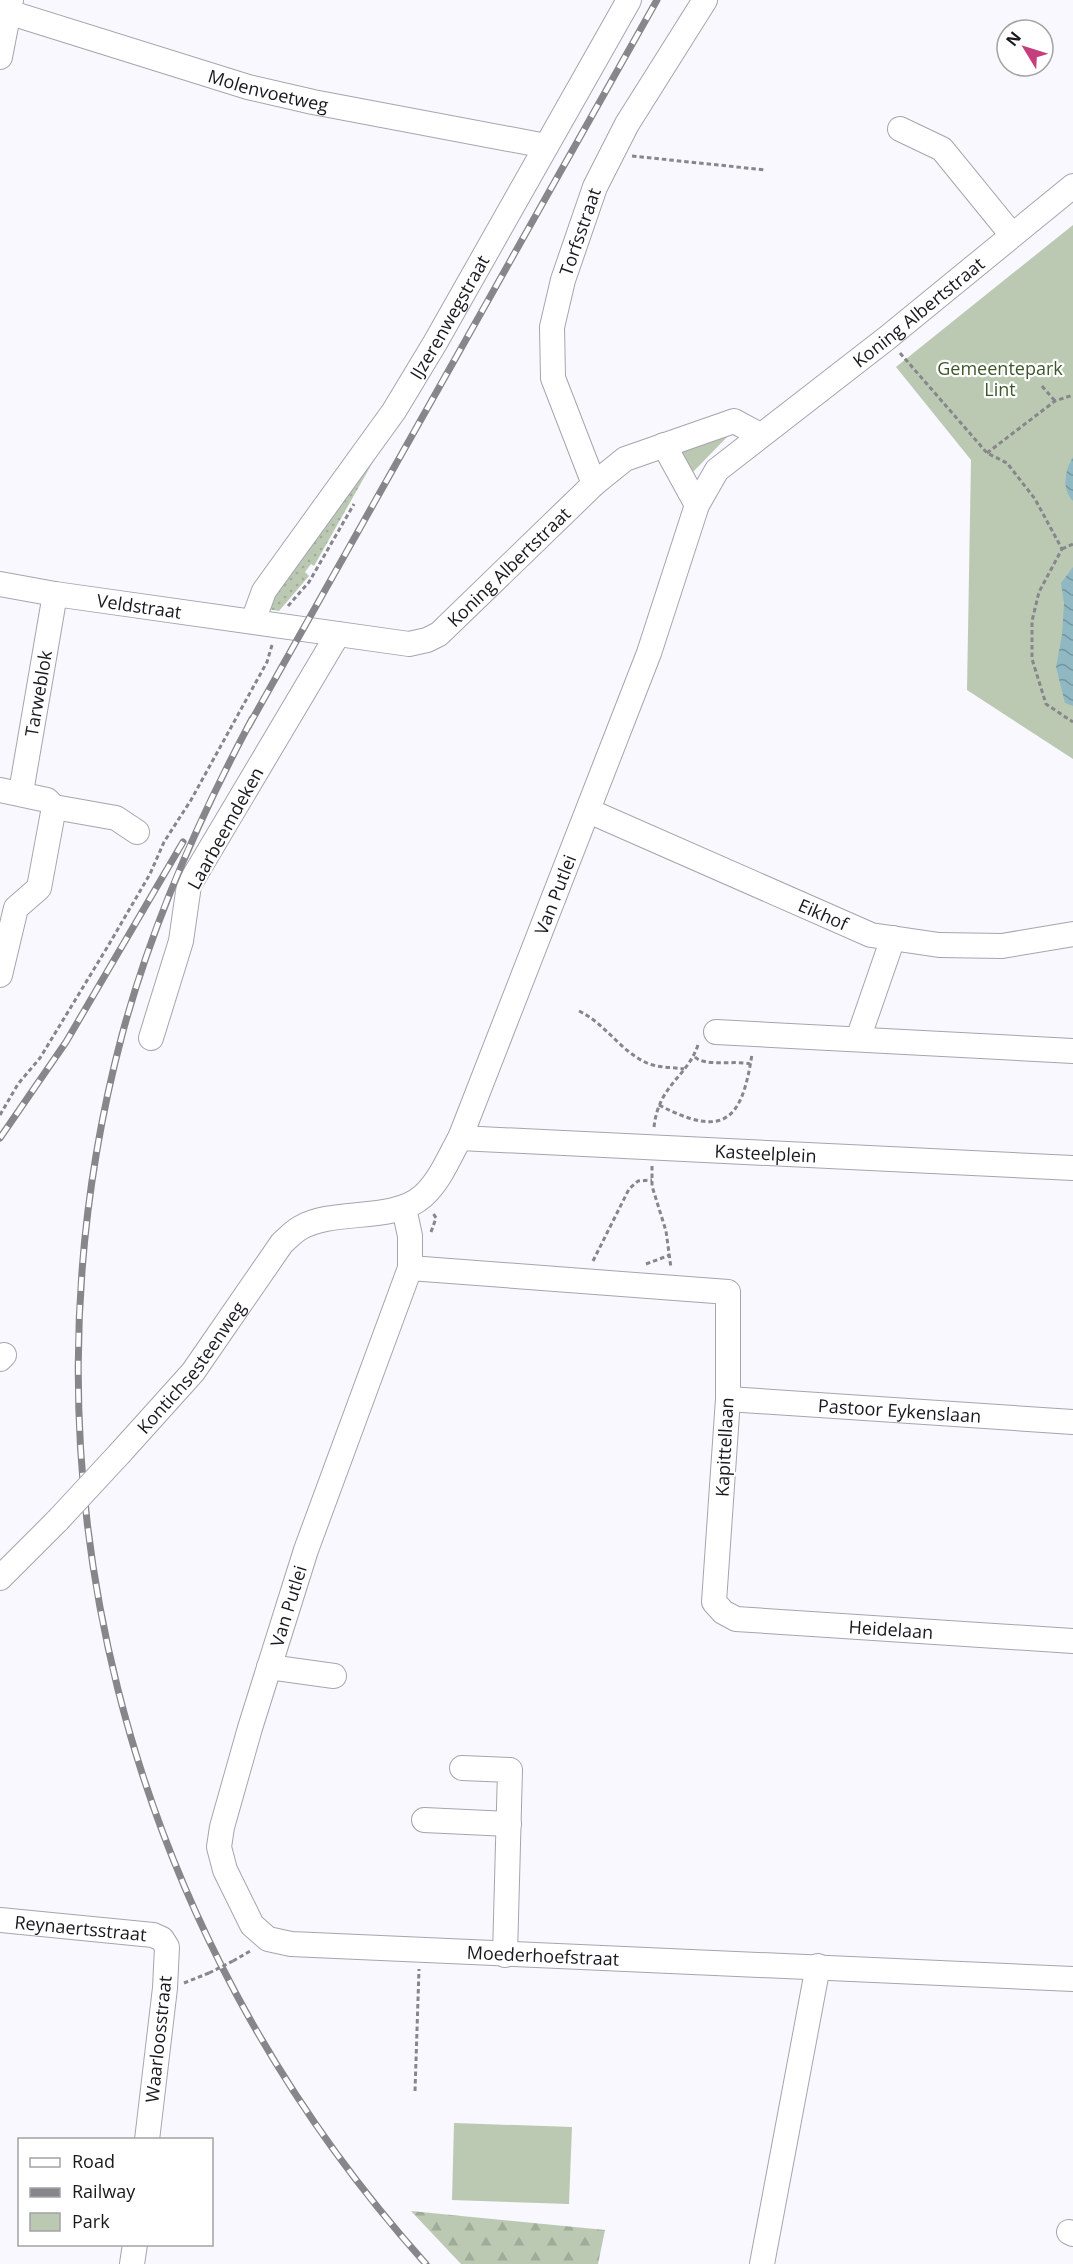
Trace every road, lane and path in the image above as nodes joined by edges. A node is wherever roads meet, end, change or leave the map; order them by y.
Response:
1 (629, 0) edge
2 (705, 0) edge
3 (10, 6) edge
4 (0, 57) edge
5 (900, 129) dead end
6 (546, 146) junction
7 (612, 152) junction
8 (766, 170) dead end
9 (1073, 186) edge
10 (1012, 235) junction
11 (887, 338) junction
12 (1042, 386) dead end
13 (1073, 395) edge
14 (1055, 401) junction
15 (760, 435) junction
16 (664, 445) junction
17 (987, 453) junction
18 (594, 484) junction
19 (697, 505) junction
20 (1073, 544) edge
21 (1062, 549) junction
22 (320, 564) dead end
23 (0, 584) edge
24 (55, 594) junction
25 (253, 621) junction
26 (278, 625) junction
27 (338, 634) junction
28 (1073, 722) edge
29 (11, 791) edge
30 (54, 807) junction
31 (589, 811) junction
32 (137, 832) dead end
33 (1073, 934) edge
34 (893, 938) junction
35 (0, 975) edge
36 (579, 1011) dead end
37 (716, 1032) joint
38 (755, 1034) junction
39 (151, 1038) dead end
40 (858, 1039) junction
41 (1073, 1051) edge
42 (695, 1057) junction
43 (750, 1064) junction
44 (684, 1069) junction
45 (659, 1105) junction
46 (0, 1115) edge
47 (460, 1138) junction
48 (652, 1147) junction
49 (1073, 1168) edge
50 (652, 1180) junction
51 (404, 1208) junction
52 (410, 1268) junction
53 (588, 1281) junction
54 (670, 1287) junction
55 (728, 1399) junction
56 (1073, 1422) edge
57 (0, 1578) edge
58 (714, 1602) joint
59 (1073, 1641) edge
60 (269, 1667) junction
61 (334, 1676) dead end
62 (462, 1768) dead end
63 (424, 1820) dead end
64 (509, 1824) junction
65 (0, 1920) edge
66 (162, 1939) joint
67 (262, 1944) junction
68 (420, 1950) junction
69 (505, 1955) junction
70 (818, 1966) junction
71 (1073, 1979) edge
72 (190, 1982) dead end
73 (415, 2091) dead end
74 (147, 2138) edge
75 (135, 2246) edge
76 (132, 2264) edge
77 (762, 2264) edge

1 - 6 street, IJzerenwegstraat
2 - 7 street, Torfsstraat
3 - 4 street
3 - 6 street, Molenvoetweg
5 - 10 street
6 - 25 street, IJzerenwegstraat
7 - 8 path
7 - 18 street, Torfsstraat
9 - 10 street, Koning Albertstraat
10 - 11 street, Koning Albertstraat
11 - 15 street, Koning Albertstraat
11 - 17 path
12 - 14 path
13 - 14 path
14 - 17 path
15 - 16 street, Koning Albertstraat
15 - 19 street, Koning Albertstraat
16 - 18 street, Koning Albertstraat
16 - 19 street
17 - 21 path
18 - 27 street, Koning Albertstraat
19 - 31 street, Van Putlei
20 - 21 path
21 - 28 path
22 - 26 path
23 - 24 street, Veldstraat
24 - 25 street, Veldstraat
24 - 29 street, Tarweblok
25 - 26 street, Veldstraat
26 - 27 street, Koning Albertstraat
26 - 46 path
27 - 39 street, Laarbeemdeken
29 - 30 street, Tarweblok
30 - 32 street, Tarweblok
30 - 35 street
31 - 34 street, Eikhof
31 - 47 street, Van Putlei
33 - 34 street, Eikhof
34 - 40 street
36 - 44 path
37 - 38 street
37 - 42 path
38 - 40 street
38 - 43 path
40 - 41 street
42 - 43 path
42 - 44 path
43 - 45 path
44 - 45 path
45 - 48 path
47 - 48 street, Kasteelplein
47 - 51 street, Van Putlei
48 - 49 street, Kasteelplein
48 - 50 path
50 - 53 path
50 - 54 path
51 - 52 street, Van Putlei
51 - 57 street, Kontichsesteenweg, bridge
52 - 53 street
52 - 60 street, Van Putlei
53 - 54 street
54 - 55 street, Kapittellaan
55 - 56 street, Pastoor Eykenslaan
55 - 58 street, Kapittellaan
58 - 59 street, Heidelaan
60 - 61 street
60 - 67 street, Van Putlei
62 - 64 street
63 - 64 street
64 - 69 street
65 - 66 street, Reynaertsstraat
66 - 74 street, Waarloosstraat
67 - 68 street, Moederhoefstraat
67 - 72 path, bridge
68 - 69 street, Moederhoefstraat
68 - 73 path
69 - 70 street, Moederhoefstraat
70 - 71 street, Moederhoefstraat
70 - 77 street
75 - 76 street

